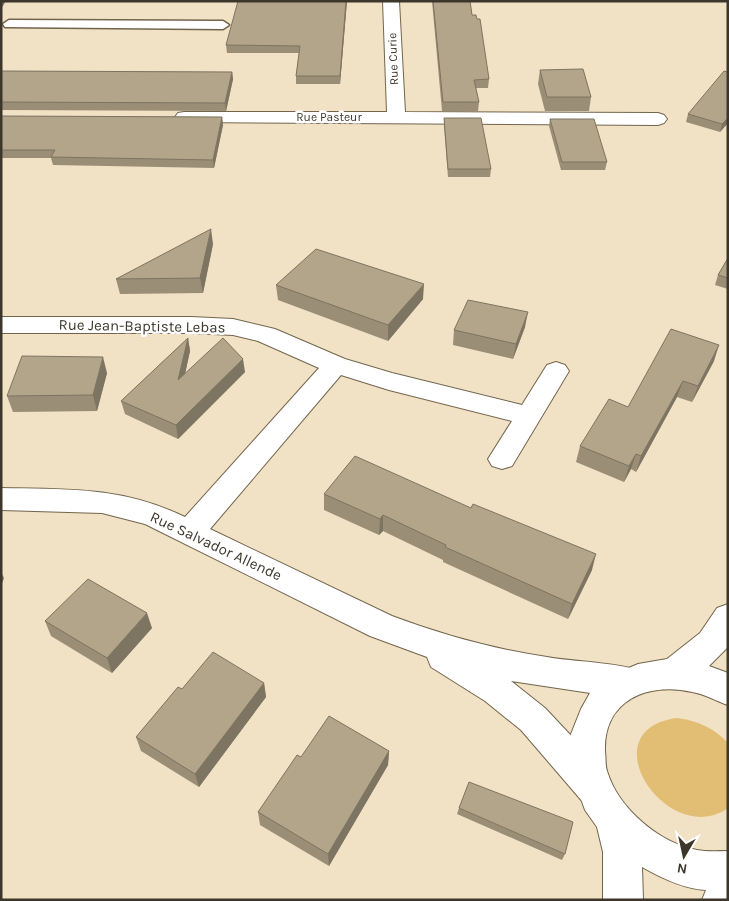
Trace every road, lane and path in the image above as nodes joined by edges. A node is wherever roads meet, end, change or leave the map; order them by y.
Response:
1 (391, 1) edge
2 (9, 24) dead end
3 (223, 25) dead end
4 (169, 117) edge
5 (396, 118) junction
6 (658, 118) dead end
7 (1, 325) edge
8 (336, 365) junction
9 (556, 371) dead end
10 (528, 416) junction
11 (502, 459) dead end
12 (1, 499) edge
13 (190, 531) junction
14 (728, 618) edge
15 (418, 642) junction
16 (672, 674) junction
17 (629, 682) junction
18 (728, 690) edge
19 (595, 788) junction
20 (614, 820) junction
21 (728, 871) edge
22 (728, 894) edge
23 (623, 900) edge
24 (722, 900) edge

1 - 5 street, Rue Curie
2 - 3 lane
4 - 5 street, Rue Pasteur
5 - 6 street, Rue Pasteur
7 - 8 street, Rue Jean-Baptiste Lebas
8 - 10 street, Rue Jean-Baptiste Lebas
8 - 13 street
9 - 10 street
10 - 11 street
12 - 13 street, Rue Salvador Allende
13 - 15 street, Rue Salvador Allende
14 - 16 street
15 - 17 street
15 - 19 street
16 - 17 street
16 - 18 street
17 - 19 street
19 - 20 street
20 - 21 street
20 - 23 street
22 - 24 street

